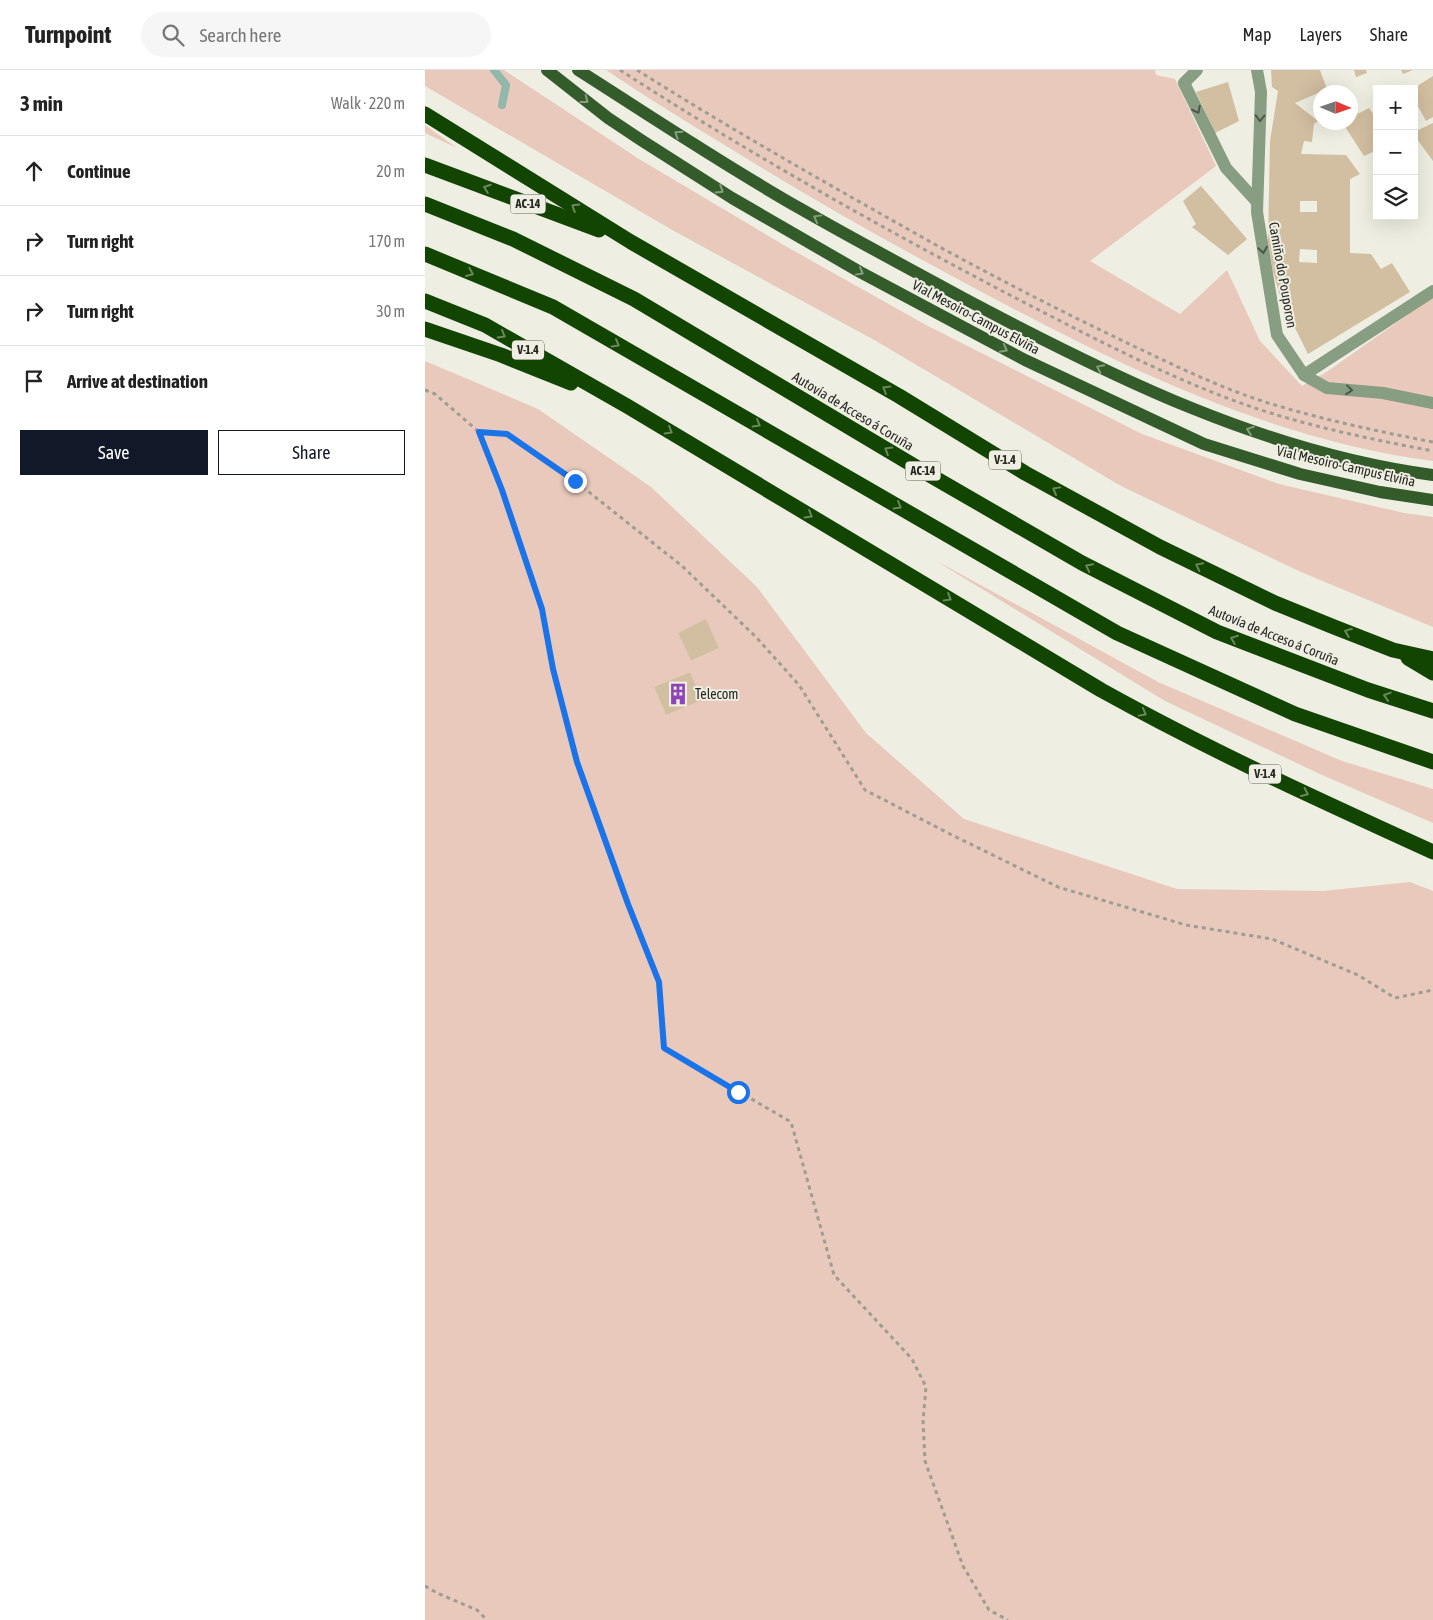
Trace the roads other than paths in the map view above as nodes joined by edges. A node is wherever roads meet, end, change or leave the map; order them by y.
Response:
1 (578, 70) edge
2 (1197, 70) edge
3 (1257, 70) edge
4 (548, 72) edge
5 (425, 114) edge
6 (425, 165) edge
7 (1257, 202) junction
8 (425, 204) edge
9 (631, 242) junction
10 (425, 254) edge
11 (1433, 291) edge
12 (425, 301) edge
13 (425, 328) edge
14 (1304, 375) junction
15 (1433, 402) edge
16 (627, 406) junction
17 (1433, 475) edge
18 (1433, 500) edge
19 (1393, 650) junction
20 (1433, 659) edge
21 (1433, 673) edge
22 (1433, 711) edge
23 (1433, 762) edge
24 (1433, 852) edge

17 -> 1 main road, Vial Mesoiro-Campus Elviña
2 -> 7 street
3 -> 7 street, Camiño do Pouporon
4 -> 18 main road, Vial Mesoiro-Campus Elviña
9 -> 5 highway
9 -> 6 highway, AC-14
7 -> 14 street, Camiño do Pouporon
22 -> 8 highway, Autovía de Acceso á Coruña / AC-14
19 -> 9 highway, V-1.4
10 -> 23 highway
11 - 14 street
12 -> 16 highway, V-1.4
13 - 16 highway
14 -> 15 street
16 -> 24 highway, V-1.4
19 - 20 highway, V-1.4
19 - 21 highway, V-1.4

